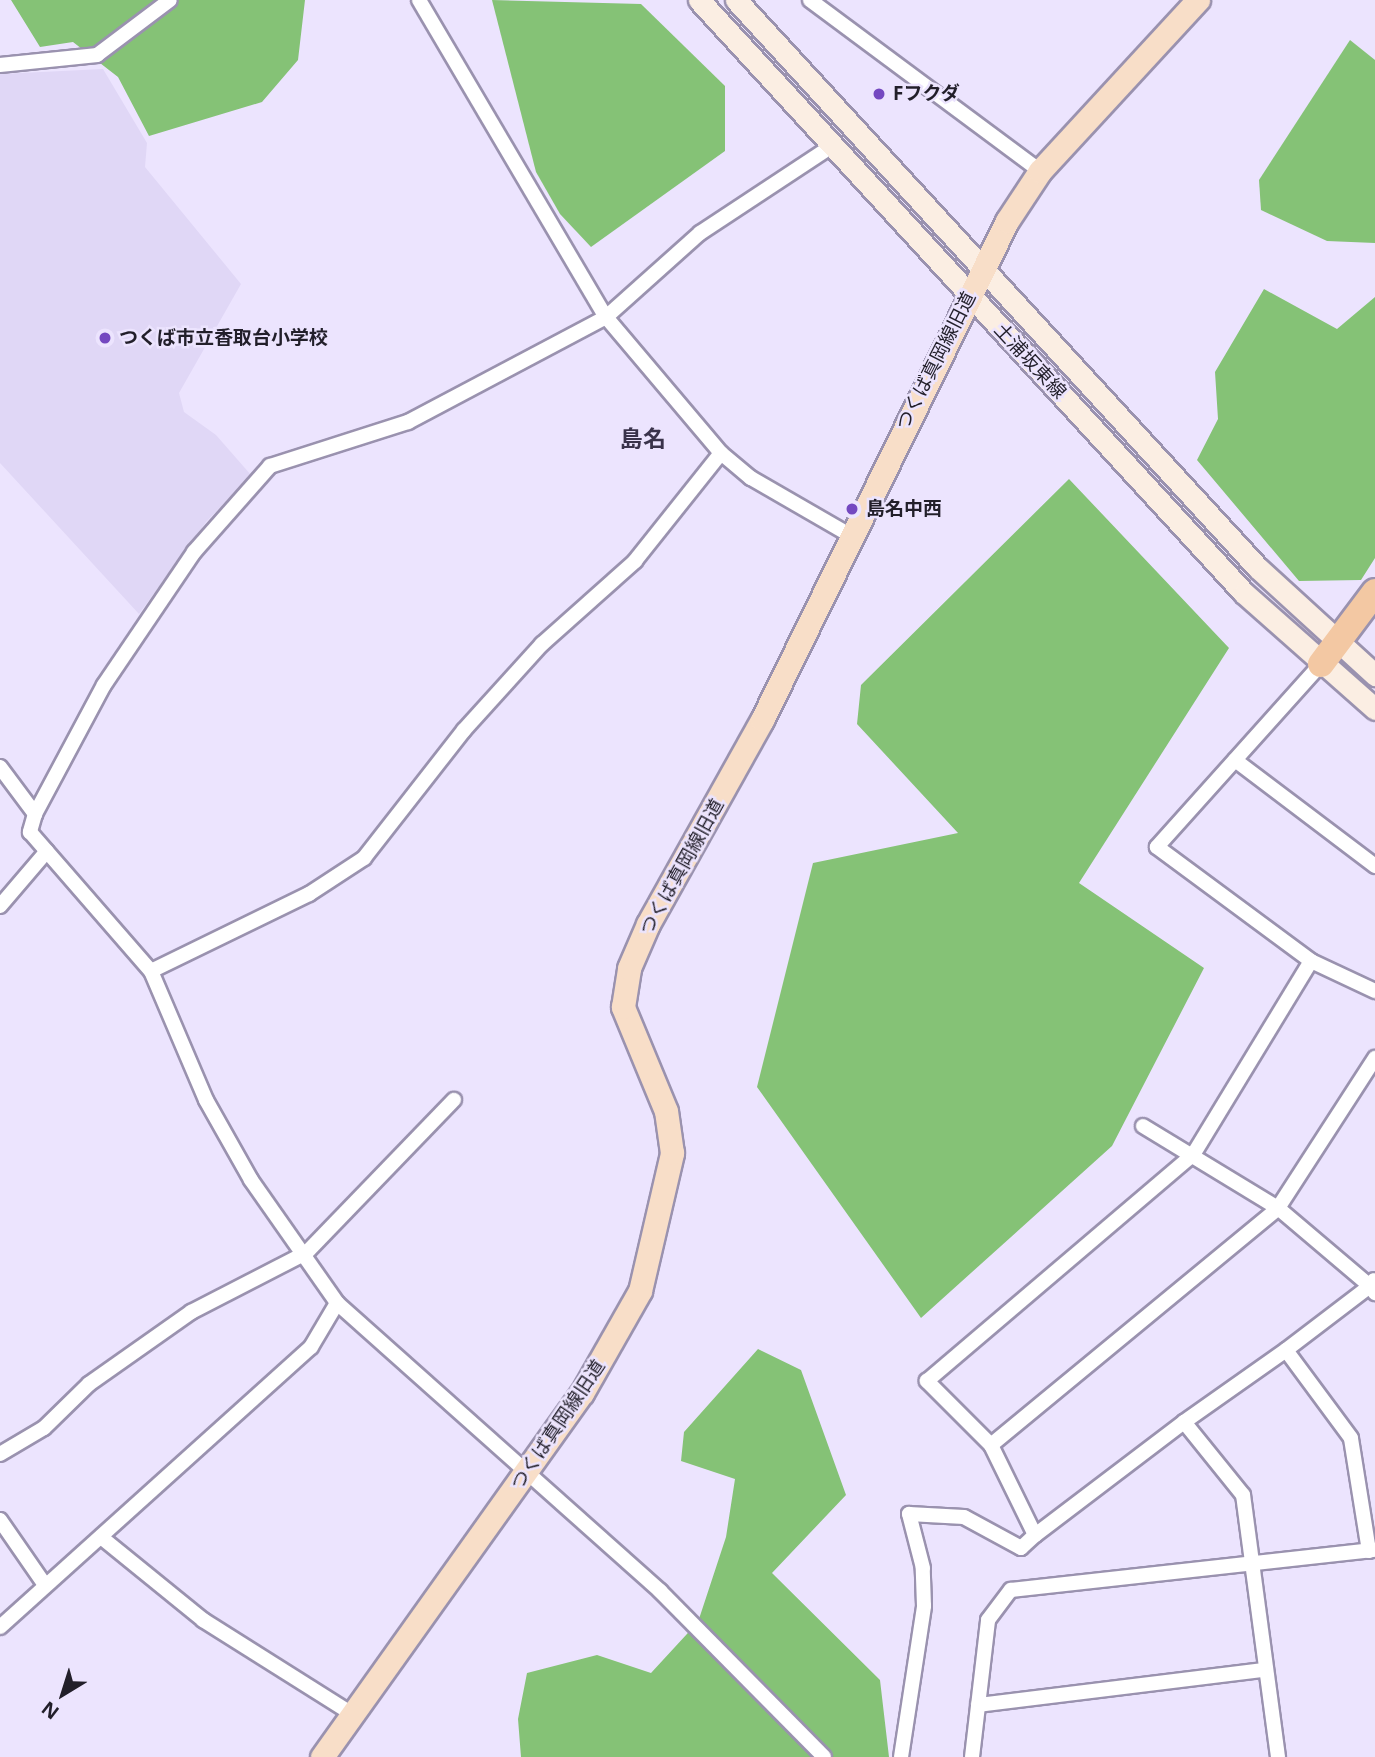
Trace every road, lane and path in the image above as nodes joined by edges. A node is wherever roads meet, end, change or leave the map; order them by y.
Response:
1 (170, 0) edge
2 (419, 0) edge
3 (699, 0) edge
4 (736, 0) edge
5 (810, 0) edge
6 (1198, 0) edge
7 (0, 65) edge
8 (832, 146) junction
9 (1040, 171) junction
10 (982, 268) junction
11 (969, 296) junction
12 (606, 317) junction
13 (721, 453) junction
14 (848, 534) junction
15 (1375, 592) edge
16 (1338, 644) junction
17 (1321, 664) junction
18 (1375, 676) edge
19 (1375, 709) edge
20 (1235, 760) junction
21 (0, 767) edge
22 (35, 814) junction
23 (47, 851) junction
24 (1375, 866) edge
25 (0, 906) edge
26 (1311, 961) junction
27 (151, 971) junction
28 (1375, 992) edge
29 (1375, 1058) edge
30 (454, 1100) dead end
31 (1143, 1126) dead end
32 (1193, 1154) junction
33 (1278, 1208) junction
34 (306, 1253) junction
35 (1373, 1286) edge
36 (337, 1303) junction
37 (1286, 1350) junction
38 (1184, 1422) junction
39 (991, 1445) junction
40 (0, 1454) edge
41 (524, 1475) junction
42 (0, 1520) edge
43 (1035, 1535) junction
44 (101, 1537) junction
45 (1372, 1551) edge
46 (1255, 1565) junction
47 (45, 1585) junction
48 (0, 1627) edge
49 (1265, 1671) junction
50 (978, 1705) junction
51 (354, 1715) junction
52 (322, 1757) edge
53 (824, 1757) edge
54 (901, 1757) edge
55 (972, 1757) edge
56 (1278, 1757) edge

1 - 7 street
2 - 12 street
3 - 8 main road, 土浦坂東線
4 - 10 main road, 土浦坂東線
5 - 9 street
6 - 9 main road, つくば真岡線旧道
8 - 11 main road, 土浦坂東線
8 - 12 street
9 - 10 main road, つくば真岡線旧道
10 - 11 main road, つくば真岡線旧道
10 - 16 main road, 土浦坂東線
11 - 14 main road, つくば真岡線旧道
11 - 17 main road, 土浦坂東線
12 - 13 street
12 - 22 street
13 - 14 street
13 - 27 street
14 - 41 main road, つくば真岡線旧道
15 - 16 highway
16 - 17 highway
16 - 18 main road, 土浦坂東線
17 - 19 main road, 土浦坂東線
17 - 20 street
20 - 24 street
20 - 26 street
21 - 22 street
22 - 23 street
23 - 25 street
23 - 27 street
26 - 28 street
26 - 32 street
27 - 34 street
29 - 33 street
30 - 34 street
31 - 32 street
32 - 33 street
32 - 39 street
33 - 35 street
33 - 39 street
34 - 36 street
34 - 40 street
35 - 37 street
36 - 41 street
36 - 44 street
37 - 38 street
37 - 45 street
38 - 43 street
38 - 46 street
39 - 43 street
41 - 51 main road, つくば真岡線旧道
41 - 53 street
42 - 47 street
43 - 54 street
44 - 47 street
44 - 51 street
45 - 46 street
46 - 49 street
46 - 50 street
47 - 48 street
49 - 50 street
49 - 56 street
50 - 55 street
51 - 52 main road, つくば真岡線旧道

